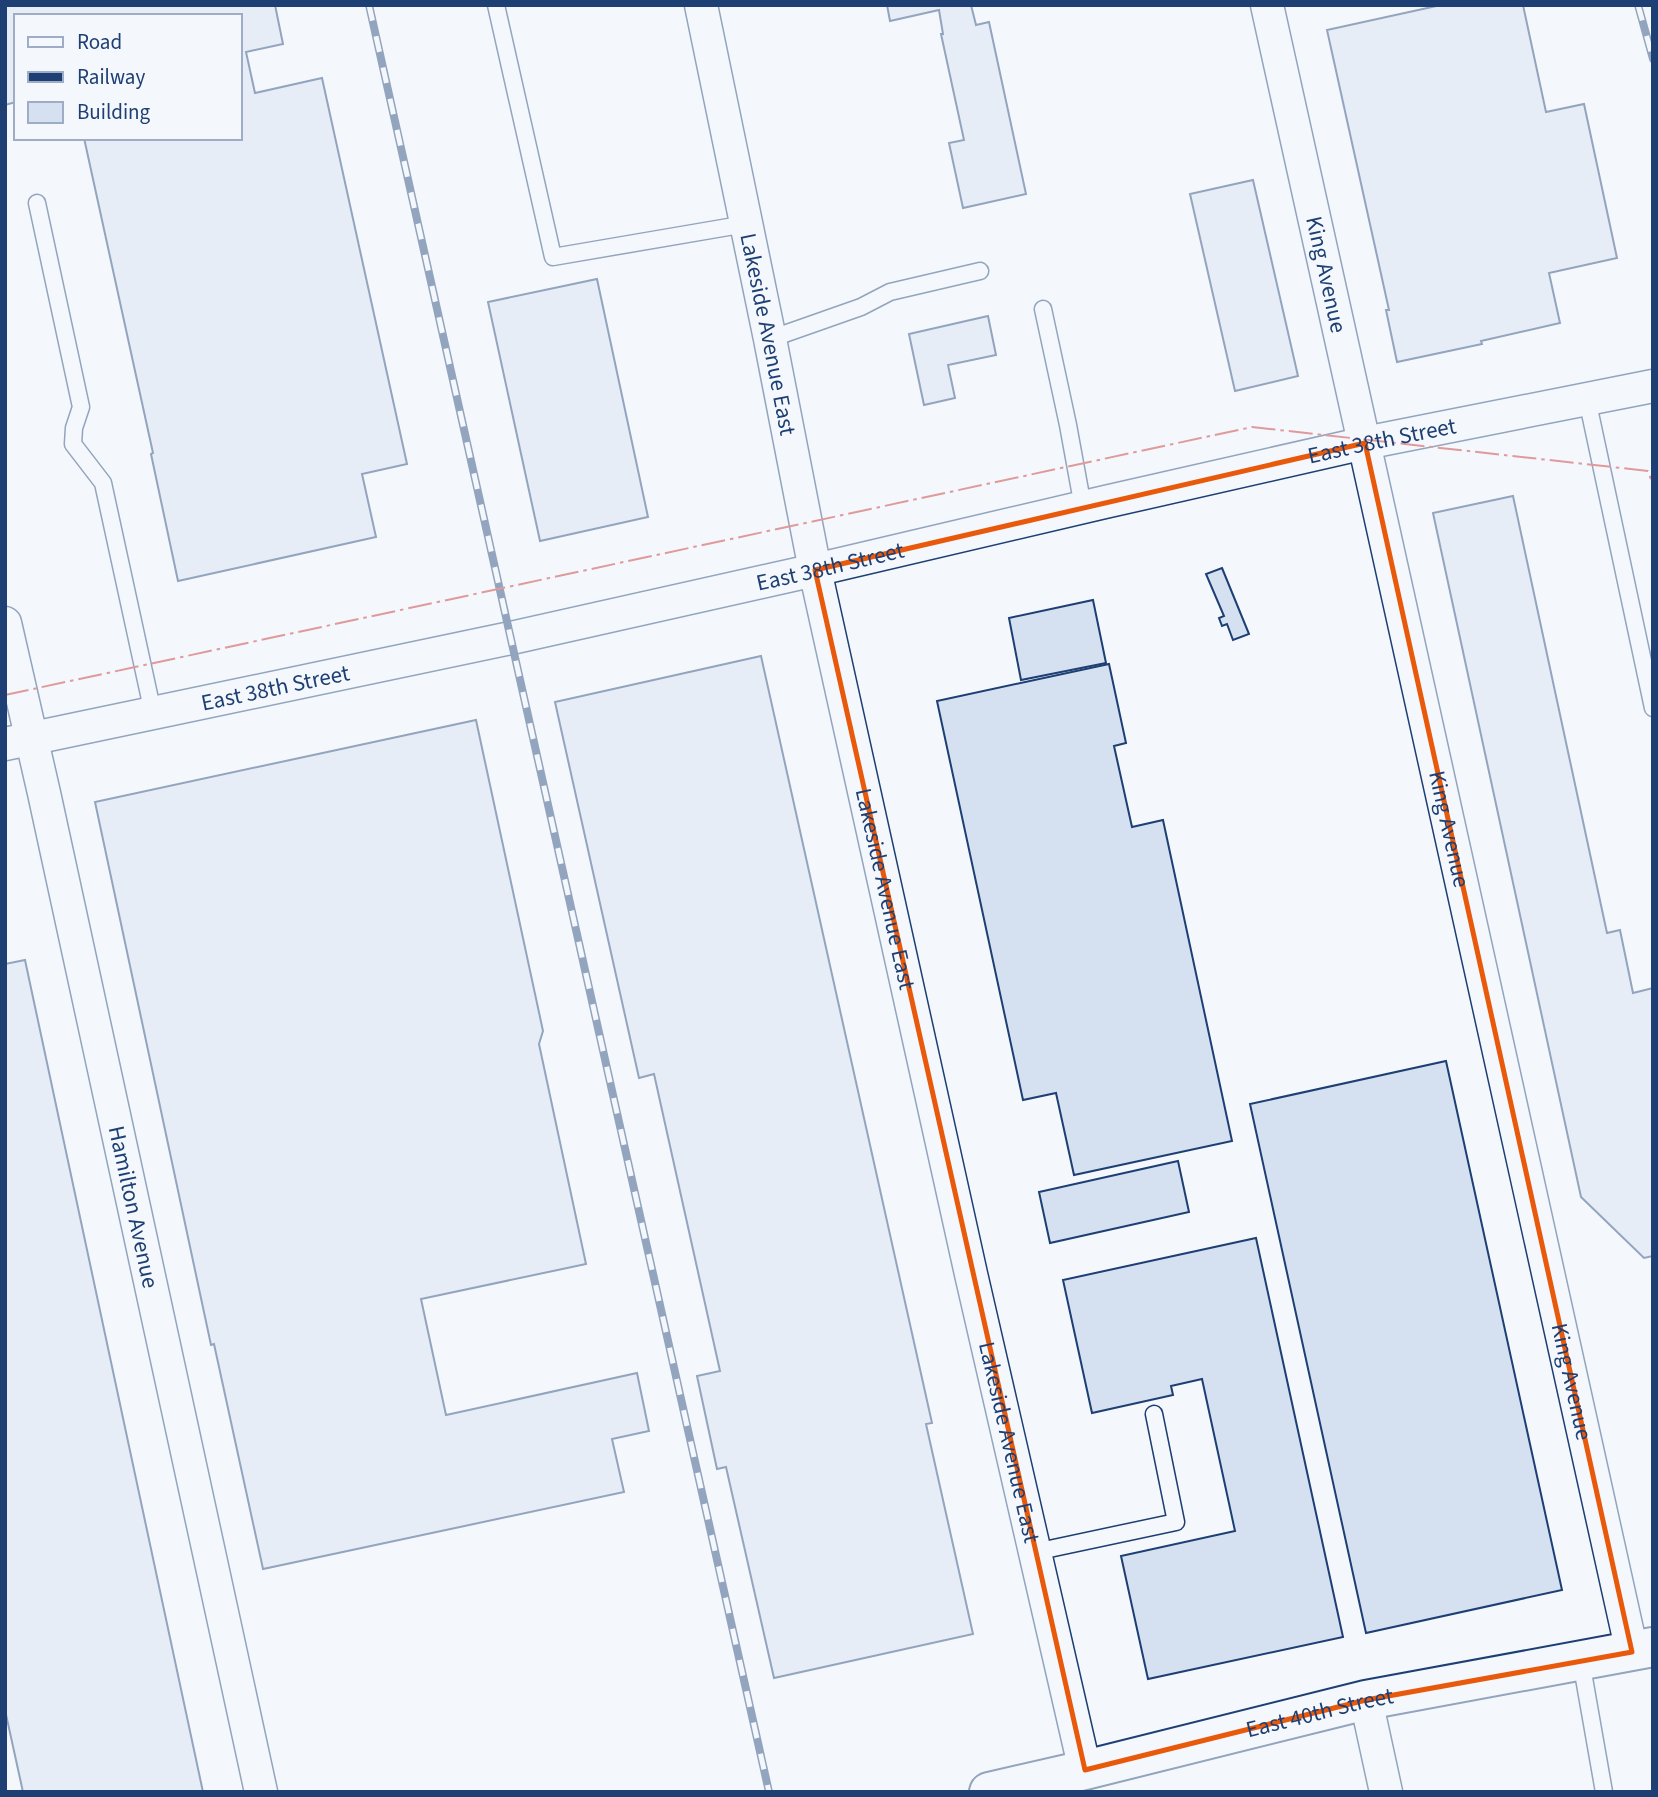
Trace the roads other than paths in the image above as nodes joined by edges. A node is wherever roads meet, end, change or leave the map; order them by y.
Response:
1 (496, 5) edge
2 (701, 5) edge
3 (1266, 5) edge
4 (37, 203) dead end
5 (746, 224) junction
6 (980, 271) dead end
7 (1043, 309) dead end
8 (771, 339) junction
9 (1653, 386) edge
10 (1587, 398) junction
11 (1365, 443) junction
12 (1083, 506) junction
13 (815, 570) junction
14 (5, 623) edge
15 (1653, 708) edge
16 (153, 713) junction
17 (19, 741) edge
18 (1154, 1414) dead end
19 (1035, 1552) junction
20 (1642, 1649) edge
21 (1581, 1661) junction
22 (1366, 1700) junction
23 (1085, 1770) junction
24 (261, 1792) edge
25 (989, 1792) edge
26 (1386, 1792) edge
27 (1604, 1792) edge

1 - 5 lane
2 - 5 street, Lakeside Avenue East
3 - 11 street, King Avenue
4 - 16 lane
5 - 8 street, Lakeside Avenue East
6 - 8 lane
7 - 12 lane
8 - 13 street, Lakeside Avenue East
9 - 10 street, East 38th Street
10 - 11 street, East 38th Street
10 - 15 lane
11 - 12 street, East 38th Street
11 - 20 street, King Avenue
12 - 13 street, East 38th Street
13 - 16 street, East 38th Street
13 - 19 street, Lakeside Avenue East
14 - 17 street, Hamilton Avenue
16 - 17 street, East 38th Street
17 - 24 street, Hamilton Avenue
18 - 19 lane
19 - 23 street, Lakeside Avenue East
20 - 21 street, East 40th Street
21 - 22 street, East 40th Street
21 - 27 lane
22 - 23 street, East 40th Street
22 - 26 street
23 - 25 street, East 40th Street

